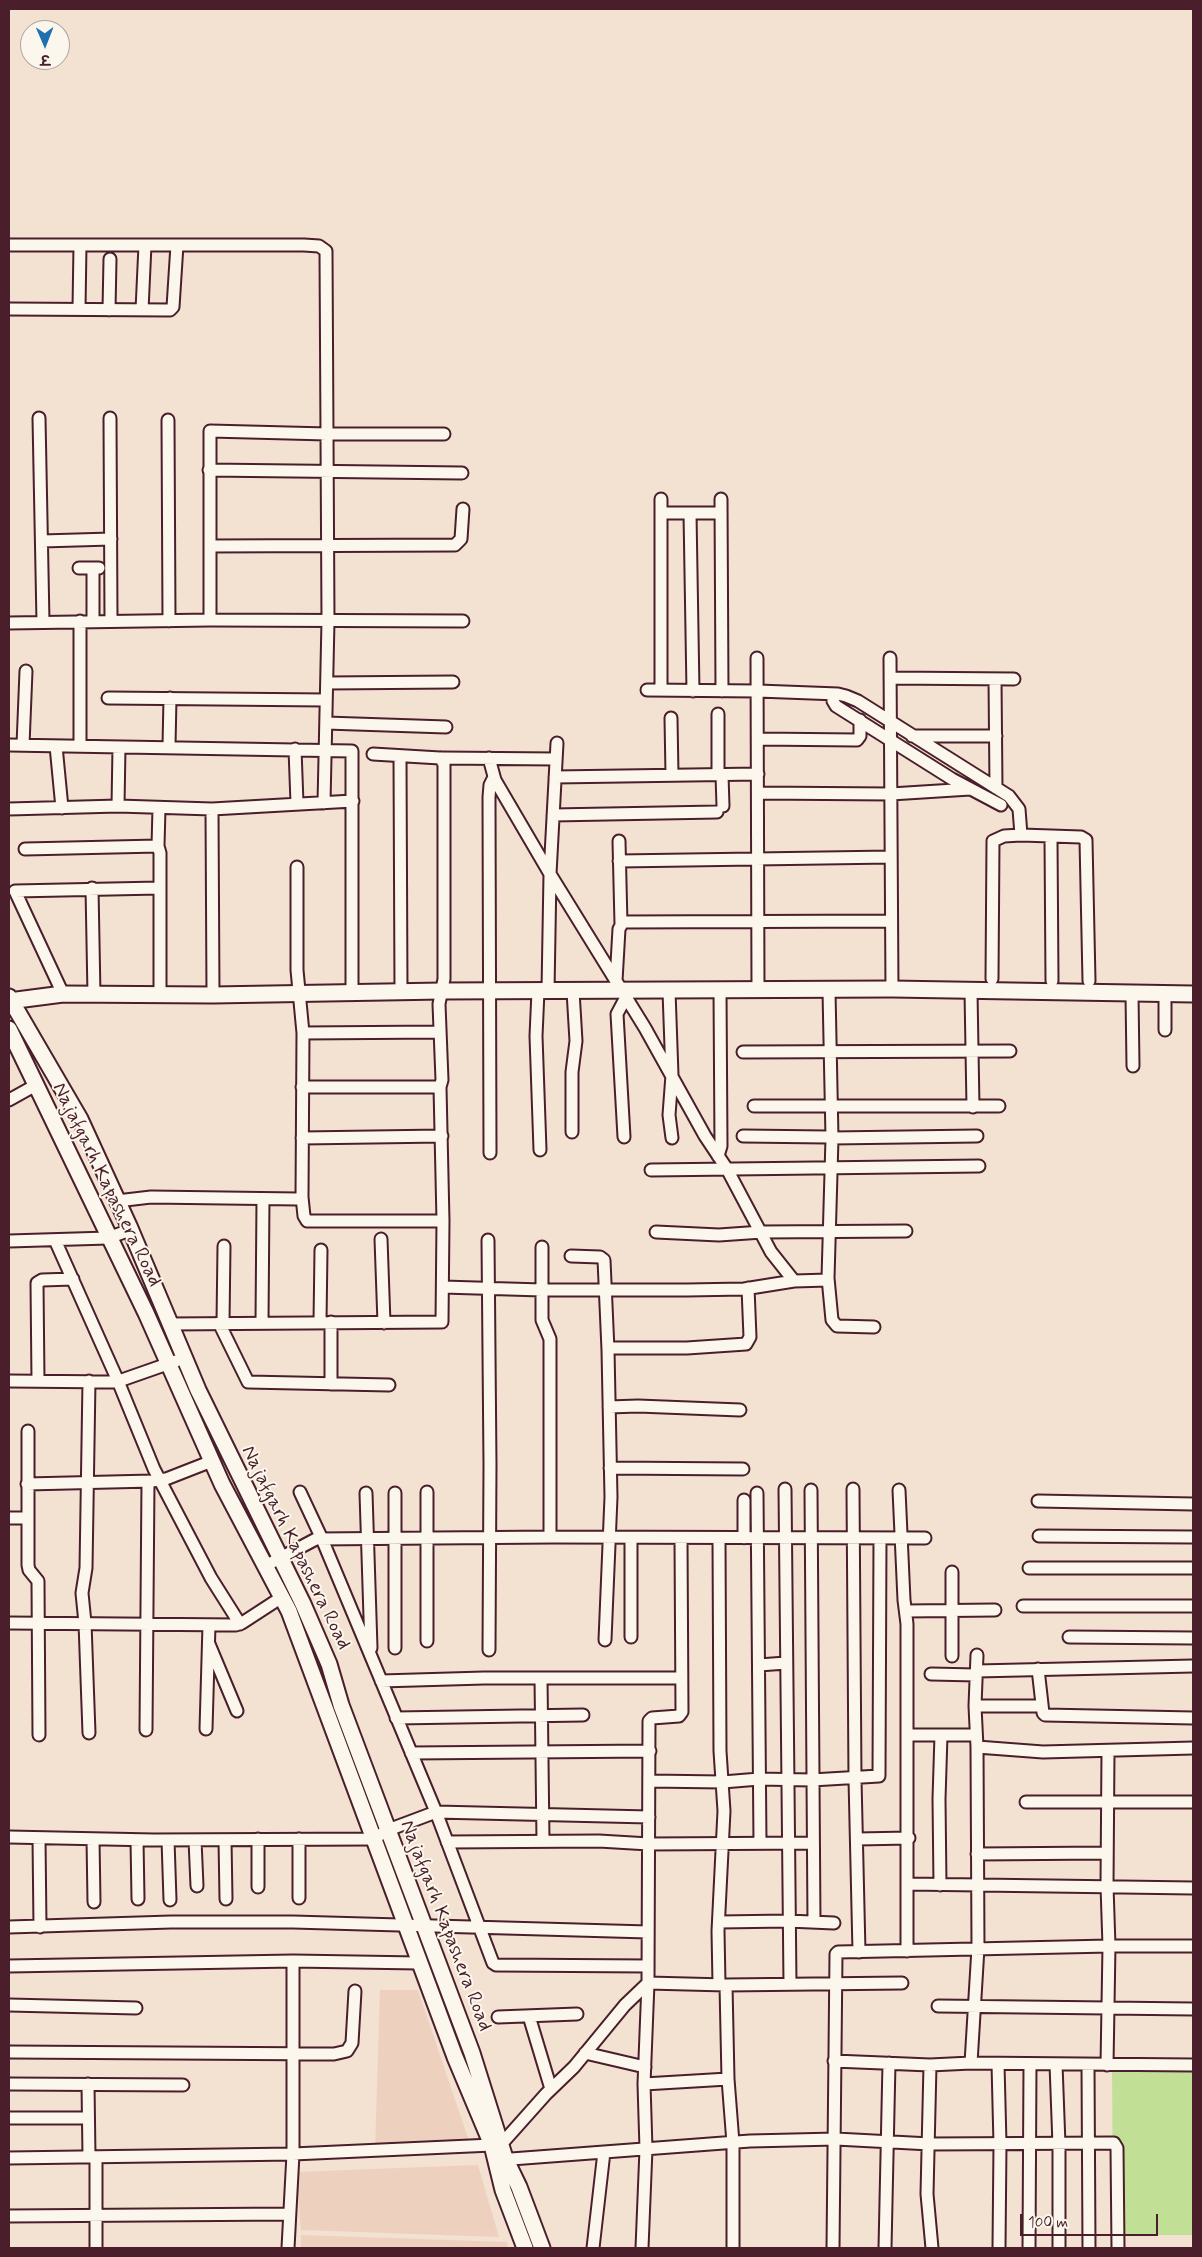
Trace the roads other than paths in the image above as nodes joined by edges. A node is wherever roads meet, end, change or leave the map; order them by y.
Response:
1 (80, 244) junction
2 (9, 245) edge
3 (145, 245) junction
4 (176, 245) junction
5 (110, 259) dead end
6 (9, 297) edge
7 (9, 309) edge
8 (79, 309) junction
9 (109, 310) junction
10 (142, 310) junction
11 (40, 418) dead end
12 (110, 418) dead end
13 (168, 420) dead end
14 (327, 434) junction
15 (444, 434) dead end
16 (210, 470) junction
17 (326, 470) junction
18 (462, 473) dead end
19 (661, 499) dead end
20 (721, 499) dead end
21 (463, 509) dead end
22 (661, 512) junction
23 (690, 513) junction
24 (721, 513) junction
25 (111, 539) junction
26 (42, 541) junction
27 (210, 546) junction
28 (327, 547) junction
29 (78, 568) dead end
30 (94, 568) junction
31 (111, 568) junction
32 (111, 620) junction
33 (210, 620) junction
34 (80, 621) junction
35 (93, 621) junction
36 (170, 621) junction
37 (328, 621) junction
38 (463, 621) dead end
39 (43, 622) junction
40 (9, 623) edge
41 (757, 658) dead end
42 (890, 658) dead end
43 (26, 671) dead end
44 (890, 678) junction
45 (995, 679) junction
46 (1014, 679) dead end
47 (453, 682) dead end
48 (327, 683) junction
49 (647, 690) dead end
50 (661, 690) junction
51 (693, 691) junction
52 (722, 691) junction
53 (758, 691) junction
54 (833, 694) junction
55 (108, 698) dead end
56 (170, 698) junction
57 (326, 700) junction
58 (718, 714) dead end
59 (671, 718) dead end
60 (860, 720) junction
61 (326, 722) junction
62 (891, 723) junction
63 (446, 727) dead end
64 (911, 736) junction
65 (996, 736) junction
66 (758, 739) junction
67 (891, 741) junction
68 (557, 742) dead end
69 (9, 745) edge
70 (24, 745) junction
71 (56, 746) junction
72 (80, 746) junction
73 (170, 746) junction
74 (119, 747) junction
75 (295, 749) junction
76 (324, 749) junction
77 (373, 754) dead end
78 (400, 757) junction
79 (441, 758) junction
80 (489, 758) junction
81 (556, 759) junction
82 (758, 774) junction
83 (672, 775) junction
84 (720, 775) junction
85 (494, 777) junction
86 (555, 777) junction
87 (996, 788) junction
88 (970, 789) junction
89 (758, 793) junction
90 (891, 794) junction
91 (353, 801) junction
92 (297, 803) junction
93 (324, 803) junction
94 (1001, 805) dead end
95 (118, 806) junction
96 (62, 808) junction
97 (159, 808) junction
98 (9, 809) edge
99 (212, 809) junction
100 (553, 815) junction
101 (1021, 836) junction
102 (1051, 838) junction
103 (619, 841) dead end
104 (158, 846) junction
105 (25, 849) dead end
106 (891, 856) junction
107 (758, 859) junction
108 (619, 861) junction
109 (297, 867) dead end
110 (550, 874) junction
111 (12, 886) edge
112 (92, 888) junction
113 (159, 888) junction
114 (891, 921) junction
115 (758, 923) junction
116 (621, 924) junction
117 (992, 979) dead end
118 (1089, 980) dead end
119 (1052, 981) dead end
120 (892, 989) junction
121 (621, 990) junction
122 (720, 990) junction
123 (758, 990) junction
124 (829, 990) junction
125 (442, 991) junction
126 (489, 991) junction
127 (543, 991) junction
128 (573, 991) junction
129 (669, 991) junction
130 (401, 992) junction
131 (971, 992) junction
132 (300, 993) junction
133 (352, 993) junction
134 (63, 994) junction
135 (1132, 994) junction
136 (1165, 994) junction
137 (1193, 994) edge
138 (94, 995) junction
139 (160, 995) junction
140 (213, 995) junction
141 (9, 999) edge
142 (9, 1028) edge
143 (1165, 1030) dead end
144 (440, 1032) junction
145 (303, 1033) junction
146 (1010, 1051) dead end
147 (743, 1052) dead end
148 (829, 1052) junction
149 (971, 1052) junction
150 (1133, 1066) dead end
151 (672, 1076) junction
152 (36, 1085) junction
153 (302, 1087) junction
154 (440, 1087) junction
155 (9, 1100) edge
156 (754, 1106) dead end
157 (973, 1106) junction
158 (999, 1106) dead end
159 (831, 1108) junction
160 (572, 1132) dead end
161 (442, 1136) junction
162 (743, 1136) dead end
163 (977, 1136) dead end
164 (624, 1137) dead end
165 (302, 1138) junction
166 (672, 1138) dead end
167 (832, 1138) junction
168 (540, 1150) dead end
169 (490, 1153) dead end
170 (718, 1156) junction
171 (979, 1166) dead end
172 (831, 1167) junction
173 (727, 1169) junction
174 (651, 1170) dead end
175 (302, 1197) junction
176 (263, 1198) junction
177 (117, 1201) junction
178 (443, 1221) junction
179 (130, 1230) junction
180 (828, 1231) junction
181 (906, 1231) dead end
182 (656, 1232) dead end
183 (762, 1232) junction
184 (108, 1238) junction
185 (382, 1238) dead end
186 (56, 1240) junction
187 (488, 1240) dead end
188 (9, 1241) edge
189 (224, 1246) dead end
190 (542, 1247) dead end
191 (320, 1250) dead end
192 (571, 1256) dead end
193 (73, 1279) junction
194 (794, 1280) junction
195 (828, 1280) junction
196 (443, 1286) junction
197 (748, 1288) junction
198 (488, 1289) junction
199 (604, 1289) junction
200 (542, 1290) junction
201 (262, 1322) junction
202 (325, 1322) junction
203 (221, 1323) junction
204 (384, 1323) junction
205 (169, 1324) junction
206 (874, 1326) dead end
207 (608, 1350) junction
208 (183, 1358) junction
209 (167, 1365) junction
210 (9, 1381) edge
211 (38, 1381) junction
212 (89, 1381) junction
213 (118, 1381) junction
214 (332, 1384) junction
215 (389, 1385) dead end
216 (609, 1407) junction
217 (740, 1410) dead end
218 (28, 1431) dead end
219 (212, 1461) junction
220 (610, 1468) junction
221 (743, 1469) dead end
222 (160, 1480) junction
223 (148, 1481) junction
224 (87, 1482) junction
225 (27, 1484) junction
226 (785, 1489) dead end
227 (853, 1489) dead end
228 (811, 1490) dead end
229 (899, 1490) dead end
230 (300, 1492) dead end
231 (427, 1492) dead end
232 (366, 1493) dead end
233 (395, 1493) dead end
234 (757, 1493) dead end
235 (744, 1500) dead end
236 (1038, 1501) dead end
237 (1193, 1504) edge
238 (9, 1518) edge
239 (27, 1518) junction
240 (1039, 1536) dead end
241 (489, 1537) junction
242 (550, 1537) junction
243 (1193, 1537) edge
244 (366, 1538) junction
245 (394, 1538) junction
246 (426, 1538) junction
247 (608, 1538) junction
248 (720, 1538) junction
249 (744, 1538) junction
250 (759, 1538) junction
251 (854, 1538) junction
252 (880, 1538) junction
253 (902, 1538) junction
254 (925, 1538) dead end
255 (322, 1539) junction
256 (631, 1539) junction
257 (681, 1539) junction
258 (785, 1539) junction
259 (812, 1539) junction
260 (280, 1558) junction
261 (265, 1566) junction
262 (1029, 1568) dead end
263 (1193, 1568) edge
264 (952, 1572) dead end
265 (282, 1597) junction
266 (1023, 1606) dead end
267 (1193, 1606) edge
268 (296, 1607) junction
269 (952, 1609) junction
270 (995, 1610) dead end
271 (906, 1611) junction
272 (9, 1623) edge
273 (37, 1623) junction
274 (85, 1624) junction
275 (146, 1624) junction
276 (240, 1624) junction
277 (209, 1625) junction
278 (631, 1637) dead end
279 (1069, 1637) dead end
280 (1193, 1638) edge
281 (605, 1640) dead end
282 (208, 1641) junction
283 (427, 1641) dead end
284 (396, 1648) dead end
285 (488, 1650) dead end
286 (977, 1655) dead end
287 (952, 1656) dead end
288 (371, 1657) junction
289 (786, 1663) junction
290 (759, 1665) junction
291 (1193, 1666) edge
292 (1038, 1669) junction
293 (977, 1673) junction
294 (931, 1674) dead end
295 (541, 1678) junction
296 (681, 1678) junction
297 (381, 1682) junction
298 (975, 1706) junction
299 (1042, 1706) junction
300 (237, 1712) dead end
301 (583, 1715) dead end
302 (541, 1716) junction
303 (396, 1718) junction
304 (1193, 1718) edge
305 (206, 1729) dead end
306 (146, 1730) dead end
307 (89, 1733) dead end
308 (907, 1735) junction
309 (941, 1735) junction
310 (976, 1735) junction
311 (39, 1736) dead end
312 (977, 1747) junction
313 (1193, 1748) edge
314 (650, 1751) junction
315 (1108, 1751) junction
316 (542, 1752) junction
317 (411, 1753) junction
318 (788, 1778) junction
319 (760, 1779) junction
320 (855, 1779) junction
321 (812, 1780) junction
322 (650, 1781) junction
323 (723, 1782) junction
324 (1107, 1801) junction
325 (1026, 1802) dead end
326 (1193, 1802) edge
327 (436, 1812) junction
328 (543, 1815) junction
329 (649, 1818) junction
330 (388, 1830) junction
331 (9, 1837) edge
332 (39, 1838) junction
333 (909, 1838) junction
334 (93, 1839) junction
335 (299, 1839) junction
336 (373, 1839) junction
337 (857, 1839) junction
338 (136, 1840) junction
339 (168, 1840) junction
340 (195, 1840) junction
341 (224, 1840) junction
342 (258, 1840) junction
343 (543, 1841) junction
344 (447, 1842) junction
345 (723, 1843) junction
346 (760, 1843) junction
347 (813, 1843) junction
348 (649, 1844) junction
349 (787, 1844) junction
350 (1107, 1853) junction
351 (977, 1854) junction
352 (908, 1884) junction
353 (940, 1885) junction
354 (197, 1886) dead end
355 (979, 1886) junction
356 (1107, 1886) junction
357 (258, 1888) dead end
358 (1193, 1888) edge
359 (299, 1898) dead end
360 (138, 1899) dead end
361 (170, 1900) dead end
362 (226, 1900) dead end
363 (94, 1902) dead end
364 (788, 1921) junction
365 (719, 1922) junction
366 (814, 1922) junction
367 (834, 1923) dead end
368 (405, 1925) junction
369 (423, 1926) junction
370 (478, 1926) junction
371 (9, 1927) edge
372 (40, 1927) junction
373 (648, 1932) junction
374 (1109, 1946) junction
375 (1193, 1946) edge
376 (978, 1948) junction
377 (907, 1951) junction
378 (859, 1952) junction
379 (293, 1961) junction
380 (420, 1963) junction
381 (9, 1966) edge
382 (648, 1966) junction
383 (648, 1983) junction
384 (902, 1983) dead end
385 (723, 1984) junction
386 (790, 1984) junction
387 (835, 1984) junction
388 (354, 1991) dead end
389 (9, 2005) edge
390 (938, 2006) dead end
391 (974, 2006) junction
392 (136, 2008) dead end
393 (1107, 2008) junction
394 (1193, 2010) edge
395 (577, 2014) dead end
396 (529, 2016) junction
397 (498, 2017) dead end
398 (9, 2052) edge
399 (585, 2053) junction
400 (293, 2054) junction
401 (834, 2061) junction
402 (889, 2063) junction
403 (971, 2063) junction
404 (998, 2064) junction
405 (1030, 2064) junction
406 (1056, 2064) junction
407 (930, 2065) junction
408 (1088, 2065) junction
409 (1107, 2065) junction
410 (1193, 2065) edge
411 (645, 2067) junction
412 (728, 2079) junction
413 (9, 2084) edge
414 (88, 2084) junction
415 (644, 2084) junction
416 (182, 2085) dead end
417 (551, 2089) junction
418 (9, 2118) edge
419 (88, 2118) junction
420 (836, 2139) junction
421 (887, 2142) junction
422 (496, 2143) junction
423 (733, 2143) junction
424 (930, 2144) junction
425 (1000, 2144) junction
426 (1088, 2144) junction
427 (1030, 2145) junction
428 (1059, 2145) junction
429 (646, 2149) junction
430 (604, 2152) junction
431 (293, 2154) junction
432 (92, 2157) junction
433 (9, 2158) edge
434 (500, 2159) junction
435 (289, 2214) junction
436 (9, 2216) edge
437 (96, 2216) junction
438 (96, 2248) edge
439 (288, 2248) edge
440 (525, 2248) edge
441 (542, 2248) edge
442 (593, 2248) edge
443 (642, 2248) edge
444 (733, 2248) edge
445 (833, 2248) edge
446 (885, 2248) edge
447 (932, 2248) edge
448 (999, 2248) edge
449 (1029, 2248) edge
450 (1059, 2248) edge
451 (1089, 2248) edge
452 (1118, 2248) edge

1 - 2 street
1 - 3 street
1 - 8 street
3 - 4 street
3 - 10 street
4 - 10 street
4 - 14 street
5 - 9 street
6 - 7 street
7 - 8 street
8 - 9 street
9 - 10 street
11 - 26 street
12 - 25 street
13 - 36 street
14 - 15 street
14 - 16 street
14 - 17 street
16 - 17 street
16 - 27 street
17 - 18 street
17 - 28 street
19 - 22 street
20 - 24 street
21 - 28 street
22 - 23 street
22 - 50 street
23 - 24 street
23 - 51 street
24 - 52 street
25 - 26 street
25 - 31 street
26 - 39 street
27 - 28 street
27 - 33 street
28 - 37 street
29 - 30 street
30 - 31 street
30 - 35 street
31 - 32 street
32 - 35 street
32 - 36 street
33 - 36 street
33 - 37 street
34 - 35 street
34 - 39 street
34 - 72 street
37 - 38 street
37 - 48 street
39 - 40 street
41 - 53 street
42 - 44 street
43 - 70 street
44 - 45 street
44 - 62 street
45 - 46 street
45 - 65 street
47 - 48 street
48 - 57 street
49 - 50 street
50 - 51 street
51 - 52 street
52 - 53 street
53 - 54 street
53 - 66 street
54 - 60 street
54 - 62 street
55 - 56 street
56 - 57 street
56 - 73 street
57 - 61 street
58 - 84 street
59 - 83 street
60 - 66 street
60 - 67 street
61 - 63 street
61 - 76 street
62 - 64 street
62 - 67 street
64 - 65 street
64 - 87 street
65 - 87 street
66 - 82 street
67 - 88 street
67 - 90 street
68 - 81 street
69 - 70 street
70 - 71 street
71 - 72 street
71 - 96 street
72 - 74 street
73 - 74 street
73 - 75 street
74 - 95 street
75 - 76 street
75 - 92 street
76 - 91 street
76 - 93 street
77 - 78 street
78 - 79 street
78 - 130 street
79 - 80 street
79 - 125 street
80 - 81 street
80 - 85 street
81 - 86 street
82 - 84 street
82 - 89 street
83 - 84 street
83 - 86 street
84 - 100 street
85 - 110 street
85 - 126 street
86 - 100 street
87 - 101 street
88 - 90 street
88 - 94 street
89 - 90 street
89 - 107 street
90 - 106 street
91 - 93 street
91 - 133 street
92 - 93 street
92 - 99 street
95 - 96 street
95 - 97 street
96 - 98 street
97 - 99 street
97 - 104 street
99 - 140 street
100 - 110 street
101 - 102 street
101 - 117 street
102 - 118 street
102 - 119 street
103 - 108 street
104 - 105 street
104 - 113 street
106 - 107 street
106 - 114 street
107 - 108 street
107 - 115 street
108 - 116 street
109 - 132 street
110 - 121 street
110 - 127 street
111 - 112 street
111 - 134 street
112 - 113 street
112 - 138 street
113 - 139 street
114 - 115 street
114 - 120 street
115 - 116 street
115 - 123 street
116 - 121 street
120 - 124 main road
120 - 131 main road
121 - 128 main road
121 - 129 main road
121 - 151 street
121 - 164 street
122 - 123 main road
122 - 129 main road
122 - 170 street
123 - 124 main road
124 - 148 street
125 - 126 main road
125 - 130 main road
125 - 144 street
126 - 127 main road
126 - 169 street
127 - 128 main road
127 - 168 street
128 - 160 street
129 - 151 street
130 - 133 main road
131 - 135 main road
131 - 149 street
132 - 133 main road
132 - 140 main road
132 - 145 street
134 - 138 main road
134 - 141 main road
135 - 136 main road
135 - 150 street
136 - 137 main road
136 - 143 street
138 - 139 main road
139 - 140 main road
141 - 177 main road, Najafgarh Kapashera Road
142 - 152 main road, Najafgarh Kapashera Road
144 - 145 street
144 - 154 street
145 - 153 street
146 - 149 street
147 - 148 street
148 - 149 street
148 - 159 street
149 - 157 street
151 - 166 street
151 - 170 street
152 - 155 street
152 - 184 main road, Najafgarh Kapashera Road
153 - 154 street
153 - 165 street
154 - 161 street
156 - 159 street
157 - 158 street
157 - 159 street
159 - 167 street
161 - 165 street
161 - 178 street
162 - 167 street
163 - 167 street
165 - 175 street
167 - 172 street
170 - 173 street
171 - 172 street
172 - 173 street
172 - 180 street
173 - 174 street
173 - 183 street
175 - 176 street
175 - 178 street
176 - 177 street
176 - 201 street
177 - 179 main road, Najafgarh Kapashera Road
178 - 196 street
179 - 184 street
179 - 205 main road, Najafgarh Kapashera Road
180 - 181 street
180 - 183 street
180 - 195 street
182 - 183 street
183 - 194 street
184 - 186 street
184 - 209 main road, Najafgarh Kapashera Road
185 - 204 street
186 - 188 street
186 - 193 street
187 - 198 street
189 - 203 street
190 - 200 street
191 - 202 street
192 - 199 street
193 - 211 street
193 - 213 street
194 - 195 street
194 - 197 street
195 - 206 street
196 - 198 street
196 - 204 street
197 - 199 street
197 - 207 street
198 - 200 street
198 - 241 street
199 - 200 street
199 - 207 street
200 - 242 street
201 - 202 street
201 - 203 street
202 - 204 street
202 - 214 street
203 - 205 street
203 - 214 street
205 - 208 main road, Najafgarh Kapashera Road
207 - 216 street
208 - 209 street
208 - 260 main road, Najafgarh Kapashera Road
209 - 213 street
209 - 219 main road, Najafgarh Kapashera Road
210 - 211 street
211 - 212 street
212 - 213 street
212 - 224 street
213 - 222 street
214 - 215 street
216 - 217 street
216 - 220 street
218 - 225 street
219 - 222 street
219 - 261 main road, Najafgarh Kapashera Road
220 - 221 street
220 - 247 street
222 - 223 street
222 - 276 street
223 - 224 street
223 - 275 street
224 - 225 street
224 - 274 street
225 - 239 street
226 - 258 street
227 - 251 street
228 - 259 street
229 - 253 street
230 - 255 street
231 - 246 street
232 - 244 street
233 - 245 street
234 - 250 street
235 - 249 street
236 - 237 street
238 - 239 street
239 - 273 street
240 - 243 street
241 - 242 street
241 - 246 street
241 - 285 street
242 - 247 street
244 - 245 street
244 - 255 street
244 - 288 street
245 - 246 street
245 - 284 street
246 - 283 street
247 - 256 street
247 - 281 street
248 - 249 street
248 - 257 street
248 - 323 street
249 - 250 street
250 - 258 street
250 - 290 street
251 - 252 street
251 - 259 street
251 - 320 street
252 - 253 street
252 - 320 street
253 - 254 street
253 - 271 street
255 - 260 street
255 - 288 street
256 - 257 street
256 - 278 street
257 - 296 street
258 - 259 street
258 - 289 street
259 - 321 street
260 - 261 street
260 - 268 main road, Najafgarh Kapashera Road
261 - 265 main road, Najafgarh Kapashera Road
262 - 263 street
264 - 269 street
265 - 268 main road, Najafgarh Kapashera Road
265 - 276 street
266 - 267 street
268 - 330 main road, Najafgarh Kapashera Road
268 - 336 main road, Najafgarh Kapashera Road
269 - 270 street
269 - 271 street
269 - 287 street
271 - 308 street
272 - 273 street
273 - 274 street
273 - 311 street
274 - 275 street
274 - 307 street
275 - 277 street
275 - 306 street
276 - 277 street
277 - 282 street
279 - 280 street
282 - 300 street
282 - 305 street
286 - 293 street
288 - 297 street
289 - 290 street
289 - 318 street
290 - 319 street
291 - 292 street
292 - 293 street
292 - 299 street
293 - 294 street
293 - 298 street
295 - 296 street
295 - 297 street
295 - 302 street
296 - 314 street
297 - 303 street
298 - 299 street
298 - 310 street
299 - 304 street
301 - 302 street
302 - 303 street
302 - 316 street
303 - 317 street
308 - 309 street
308 - 333 street
309 - 310 street
309 - 353 street
310 - 312 street
312 - 315 street
312 - 351 street
313 - 315 street
314 - 316 street
314 - 322 street
315 - 324 street
316 - 317 street
316 - 328 street
317 - 327 street
318 - 319 street
318 - 321 street
318 - 349 street
319 - 323 street
319 - 346 street
320 - 321 street
320 - 337 street
321 - 347 street
322 - 323 street
322 - 329 street
323 - 345 street
324 - 325 street
324 - 326 street
324 - 350 street
327 - 328 street
327 - 330 street
327 - 344 street
328 - 329 street
328 - 343 street
329 - 348 street
330 - 336 street
330 - 369 main road, Najafgarh Kapashera Road
331 - 332 street
332 - 334 street
332 - 372 street
333 - 337 street
333 - 352 street
334 - 338 street
334 - 363 street
335 - 336 street
335 - 342 street
335 - 359 street
336 - 368 main road, Najafgarh Kapashera Road
337 - 378 street
338 - 339 street
338 - 360 street
339 - 340 street
339 - 361 street
340 - 341 street
340 - 354 street
341 - 342 street
341 - 362 street
342 - 357 street
343 - 344 street
343 - 348 street
344 - 370 street
345 - 346 street
345 - 348 street
345 - 365 street
346 - 349 street
347 - 349 street
347 - 366 street
348 - 373 street
349 - 364 street
350 - 351 street
350 - 356 street
351 - 355 street
352 - 353 street
352 - 377 street
353 - 355 street
355 - 356 street
355 - 376 street
356 - 358 street
356 - 374 street
364 - 365 street
364 - 366 street
364 - 386 street
365 - 385 street
366 - 367 street
368 - 369 street
368 - 372 street
368 - 380 main road, Najafgarh Kapashera Road
369 - 370 street
369 - 422 main road, Najafgarh Kapashera Road
370 - 373 street
370 - 382 street
371 - 372 street
373 - 382 street
374 - 375 street
374 - 376 street
374 - 393 street
376 - 377 street
376 - 391 street
377 - 378 street
378 - 387 street
379 - 380 street
379 - 381 street
379 - 400 street
380 - 422 main road, Najafgarh Kapashera Road
382 - 383 street
383 - 385 street
383 - 399 street
383 - 411 street
384 - 387 street
385 - 386 street
385 - 412 street
386 - 387 street
387 - 401 street
388 - 400 street
389 - 392 street
390 - 391 street
391 - 393 street
391 - 403 street
393 - 394 street
393 - 409 street
395 - 396 street
396 - 397 street
396 - 417 street
398 - 400 street
399 - 411 street
399 - 417 street
400 - 431 street
401 - 402 street
401 - 420 street
402 - 407 street
402 - 421 street
403 - 404 street
403 - 407 street
404 - 405 street
404 - 425 street
405 - 406 street
405 - 427 street
406 - 408 street
406 - 428 street
407 - 424 street
408 - 409 street
408 - 426 street
409 - 410 street
411 - 415 street
412 - 415 street
412 - 423 street
413 - 414 street
414 - 416 street
414 - 419 street
415 - 429 street
417 - 422 street
418 - 419 street
419 - 432 street
420 - 421 street
420 - 423 street
420 - 445 street
421 - 424 street
421 - 446 street
422 - 431 street
422 - 434 main road, Najafgarh Kapashera Road
423 - 429 street
423 - 444 street
424 - 425 street
424 - 447 street
425 - 427 street
425 - 448 street
426 - 428 street
426 - 451 street
426 - 452 street
427 - 428 street
427 - 449 street
428 - 450 street
429 - 430 street
429 - 443 street
430 - 434 street
430 - 442 street
431 - 432 street
431 - 435 street
432 - 433 street
432 - 437 street
434 - 440 main road, Najafgarh Kapashera Road
434 - 441 main road, Najafgarh Kapashera Road
435 - 437 street
435 - 439 street
436 - 437 street
437 - 438 street

